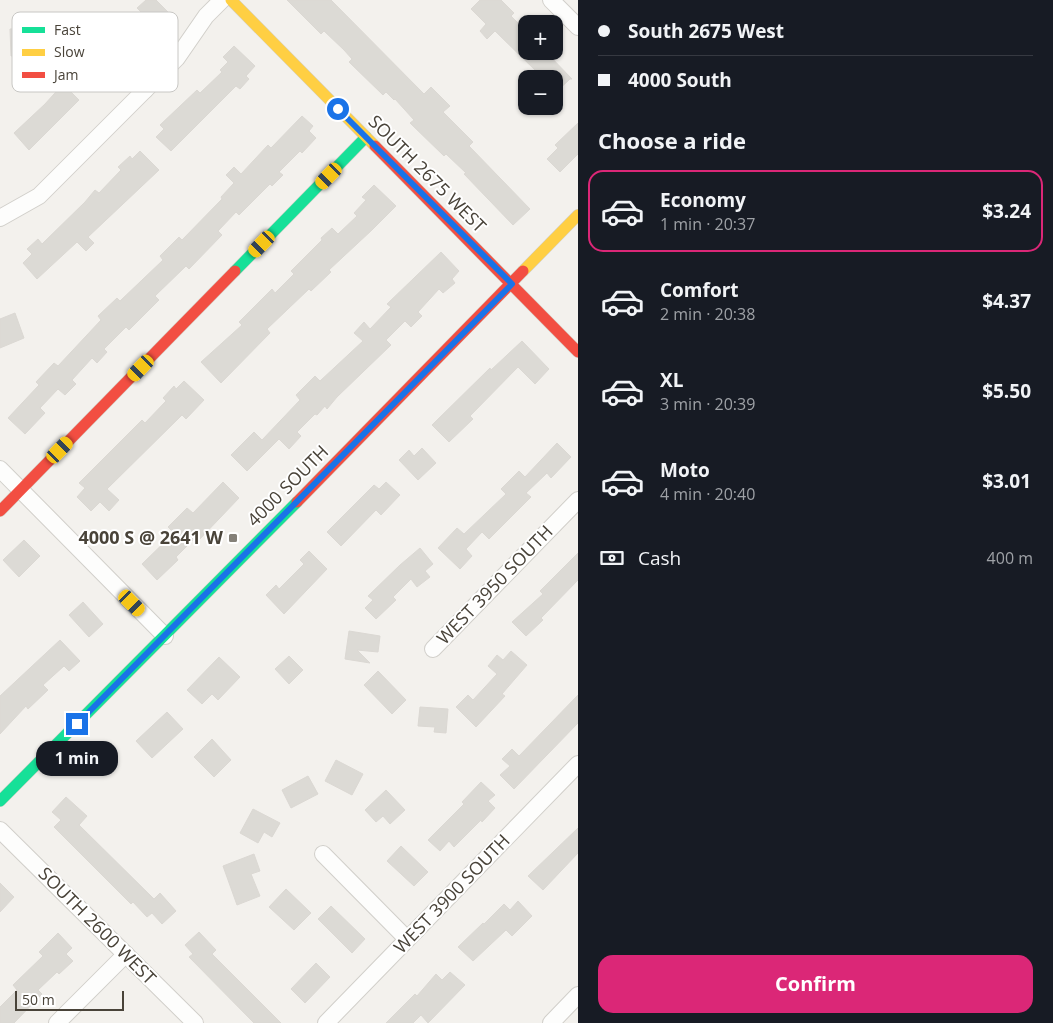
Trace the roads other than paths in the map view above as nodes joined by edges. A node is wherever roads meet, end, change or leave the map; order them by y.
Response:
1 (222, 0) edge
2 (231, 0) edge
3 (551, 0) edge
4 (578, 28) edge
5 (178, 57) edge
6 (143, 92) edge
7 (366, 137) junction
8 (578, 215) edge
9 (0, 218) edge
10 (512, 284) junction
11 (578, 352) edge
12 (0, 469) edge
13 (21, 491) junction
14 (578, 500) edge
15 (0, 511) edge
16 (165, 636) junction
17 (432, 649) dead end
18 (578, 764) edge
19 (0, 801) edge
20 (0, 830) edge
21 (323, 854) dead end
22 (407, 939) junction
23 (126, 954) junction
24 (578, 995) edge
25 (57, 1023) edge
26 (195, 1023) edge
27 (326, 1023) edge
28 (551, 1023) edge

1 - 5 street
2 - 7 street, SOUTH 2675 WEST
3 - 4 street
6 - 9 street
7 - 10 street, SOUTH 2675 WEST
7 - 13 street
8 - 10 street, 4000 SOUTH
10 - 11 street, SOUTH 2675 WEST
10 - 16 street, 4000 SOUTH
12 - 13 street
13 - 15 street
13 - 16 street
14 - 17 street, WEST 3950 SOUTH
16 - 19 street, 4000 SOUTH
18 - 22 street, WEST 3900 SOUTH
20 - 23 street, SOUTH 2600 WEST
21 - 22 street
22 - 27 street, WEST 3900 SOUTH
23 - 25 street
23 - 26 street, SOUTH 2600 WEST
24 - 28 street

